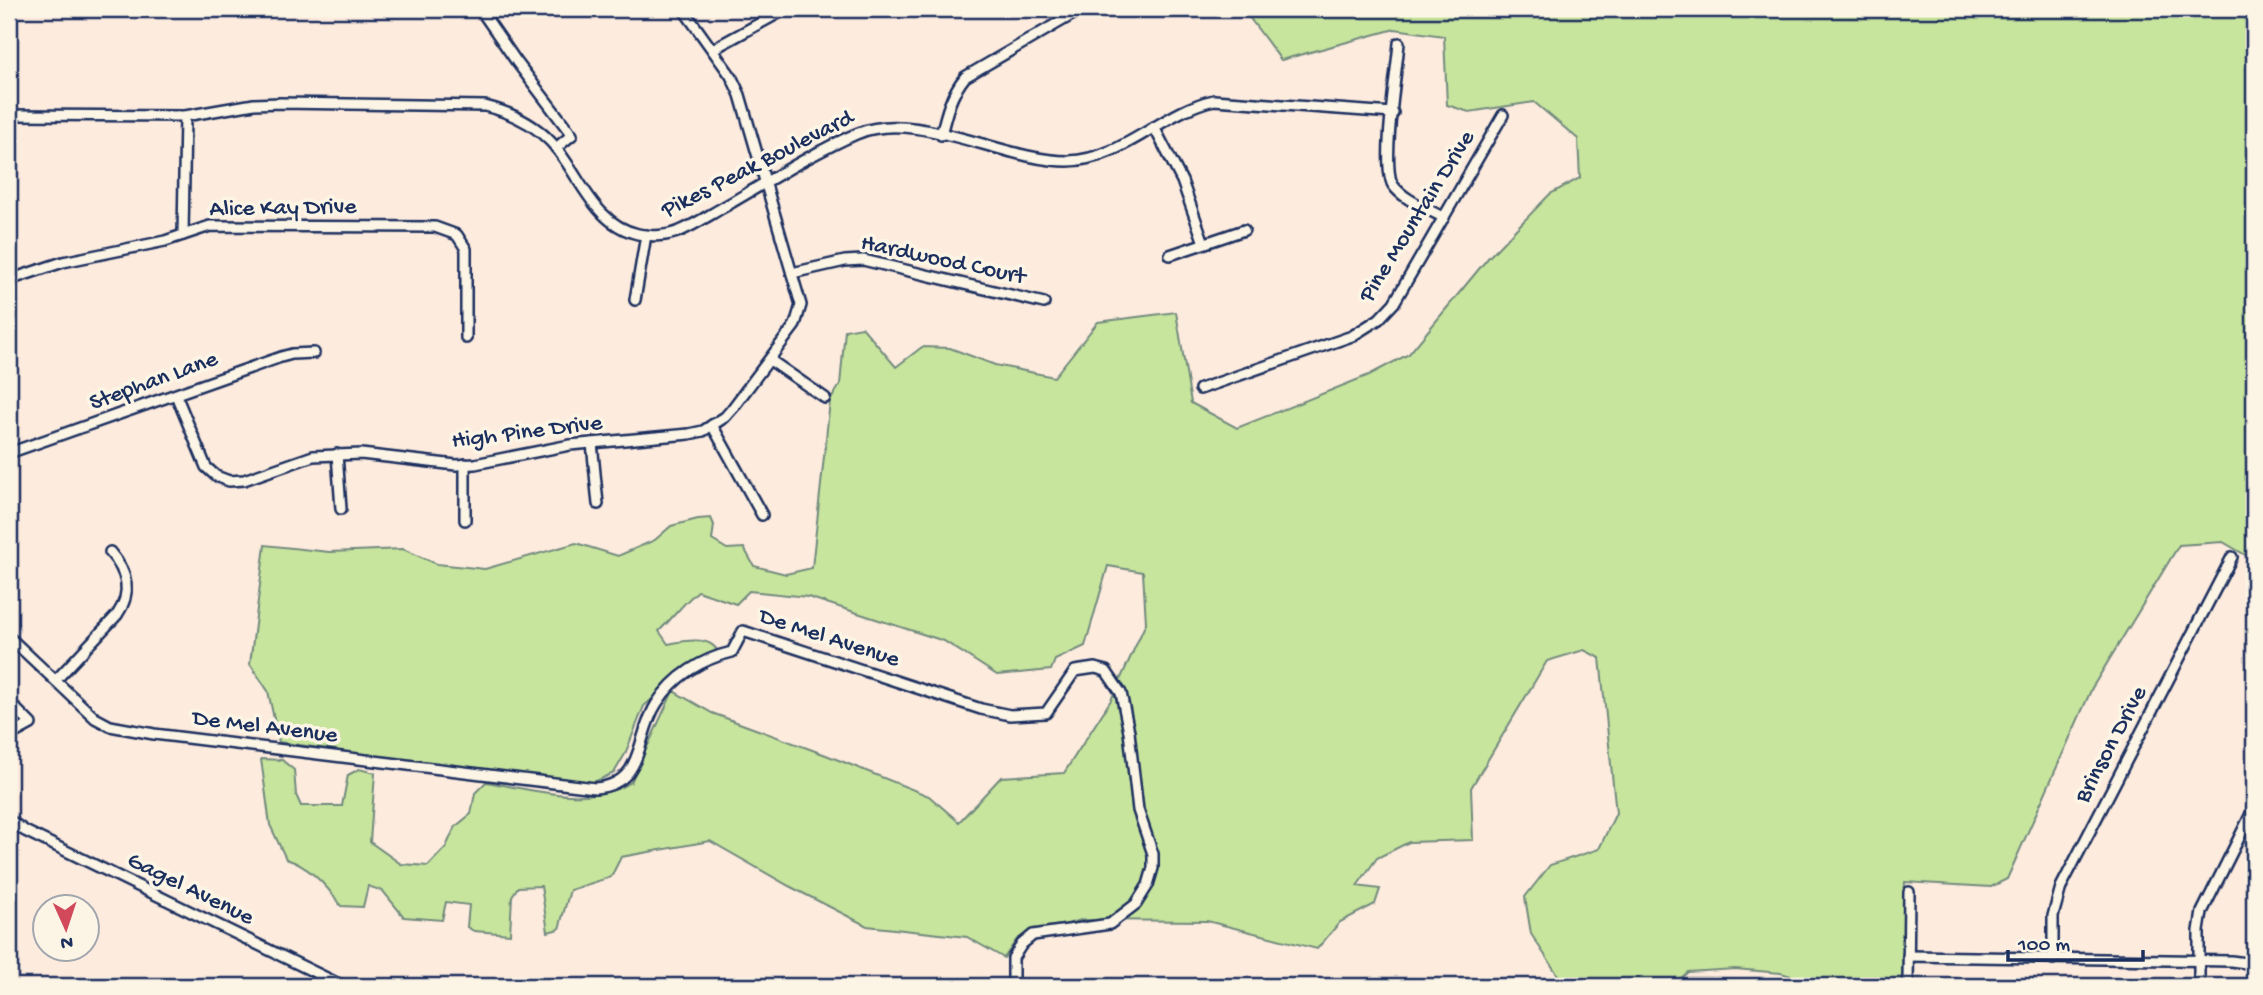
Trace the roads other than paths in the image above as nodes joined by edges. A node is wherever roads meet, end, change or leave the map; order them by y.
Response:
1 (480, 9) edge
2 (683, 9) edge
3 (786, 9) edge
4 (1082, 9) edge
5 (1399, 43) dead end
6 (713, 49) junction
7 (1392, 113) junction
8 (9, 114) edge
9 (1503, 115) dead end
10 (185, 116) junction
11 (1154, 127) junction
12 (941, 135) junction
13 (556, 148) junction
14 (766, 183) junction
15 (1444, 218) junction
16 (1244, 230) dead end
17 (183, 235) junction
18 (646, 235) junction
19 (1204, 243) junction
20 (1170, 255) dead end
21 (792, 273) junction
22 (9, 281) edge
23 (635, 300) dead end
24 (1044, 303) dead end
25 (466, 338) dead end
26 (314, 354) dead end
27 (770, 360) junction
28 (1200, 390) dead end
29 (176, 395) junction
30 (825, 398) dead end
31 (712, 425) junction
32 (592, 443) junction
33 (9, 453) edge
34 (337, 454) junction
35 (465, 464) junction
36 (598, 504) dead end
37 (341, 509) dead end
38 (762, 515) dead end
39 (465, 520) dead end
40 (110, 552) dead end
41 (2232, 557) dead end
42 (9, 639) edge
43 (56, 680) junction
44 (9, 702) edge
45 (9, 736) edge
46 (2254, 807) edge
47 (9, 820) edge
48 (9, 828) edge
49 (21, 829) junction
50 (1909, 892) dead end
51 (1908, 956) junction
52 (2053, 959) junction
53 (2200, 961) junction
54 (2254, 964) edge
55 (343, 986) edge
56 (1013, 986) edge
57 (1908, 986) edge
58 (2199, 986) edge

1 - 13 street
2 - 6 street, High Pine Drive
3 - 6 street
4 - 12 street
5 - 7 street
6 - 14 street, High Pine Drive
7 - 11 street, Pikes Peak Boulevard
7 - 15 street
8 - 10 street, Pikes Peak Boulevard
9 - 15 street, Pine Mountain Drive
10 - 13 street, Pikes Peak Boulevard
10 - 17 street
11 - 12 street, Pikes Peak Boulevard
11 - 19 street
12 - 14 street, Pikes Peak Boulevard
13 - 18 street, Pikes Peak Boulevard
14 - 18 street, Pikes Peak Boulevard
14 - 21 street, High Pine Drive
15 - 28 street, Pine Mountain Drive
16 - 19 street
17 - 22 street, Alice Kay Drive
17 - 25 street, Alice Kay Drive
18 - 23 street
19 - 20 street
21 - 24 street, Hardwood Court
21 - 27 street, High Pine Drive
26 - 29 street, Stephan Lane
27 - 30 street
27 - 31 street, High Pine Drive
29 - 33 street, Stephan Lane
29 - 34 street, High Pine Drive
31 - 32 street, High Pine Drive
31 - 38 street
32 - 35 street, High Pine Drive
32 - 36 street
34 - 35 street, High Pine Drive
34 - 37 street
35 - 39 street
40 - 43 street
41 - 52 street, Brinson Drive
42 - 43 street, De Mel Avenue
43 - 56 street, De Mel Avenue
44 - 45 street
46 - 53 street
47 - 49 street, Gagel Avenue
48 - 49 street, Gagel Avenue
49 - 55 street, Gagel Avenue
50 - 51 street
51 - 52 street
51 - 57 street
52 - 53 street
53 - 54 street
53 - 58 street

